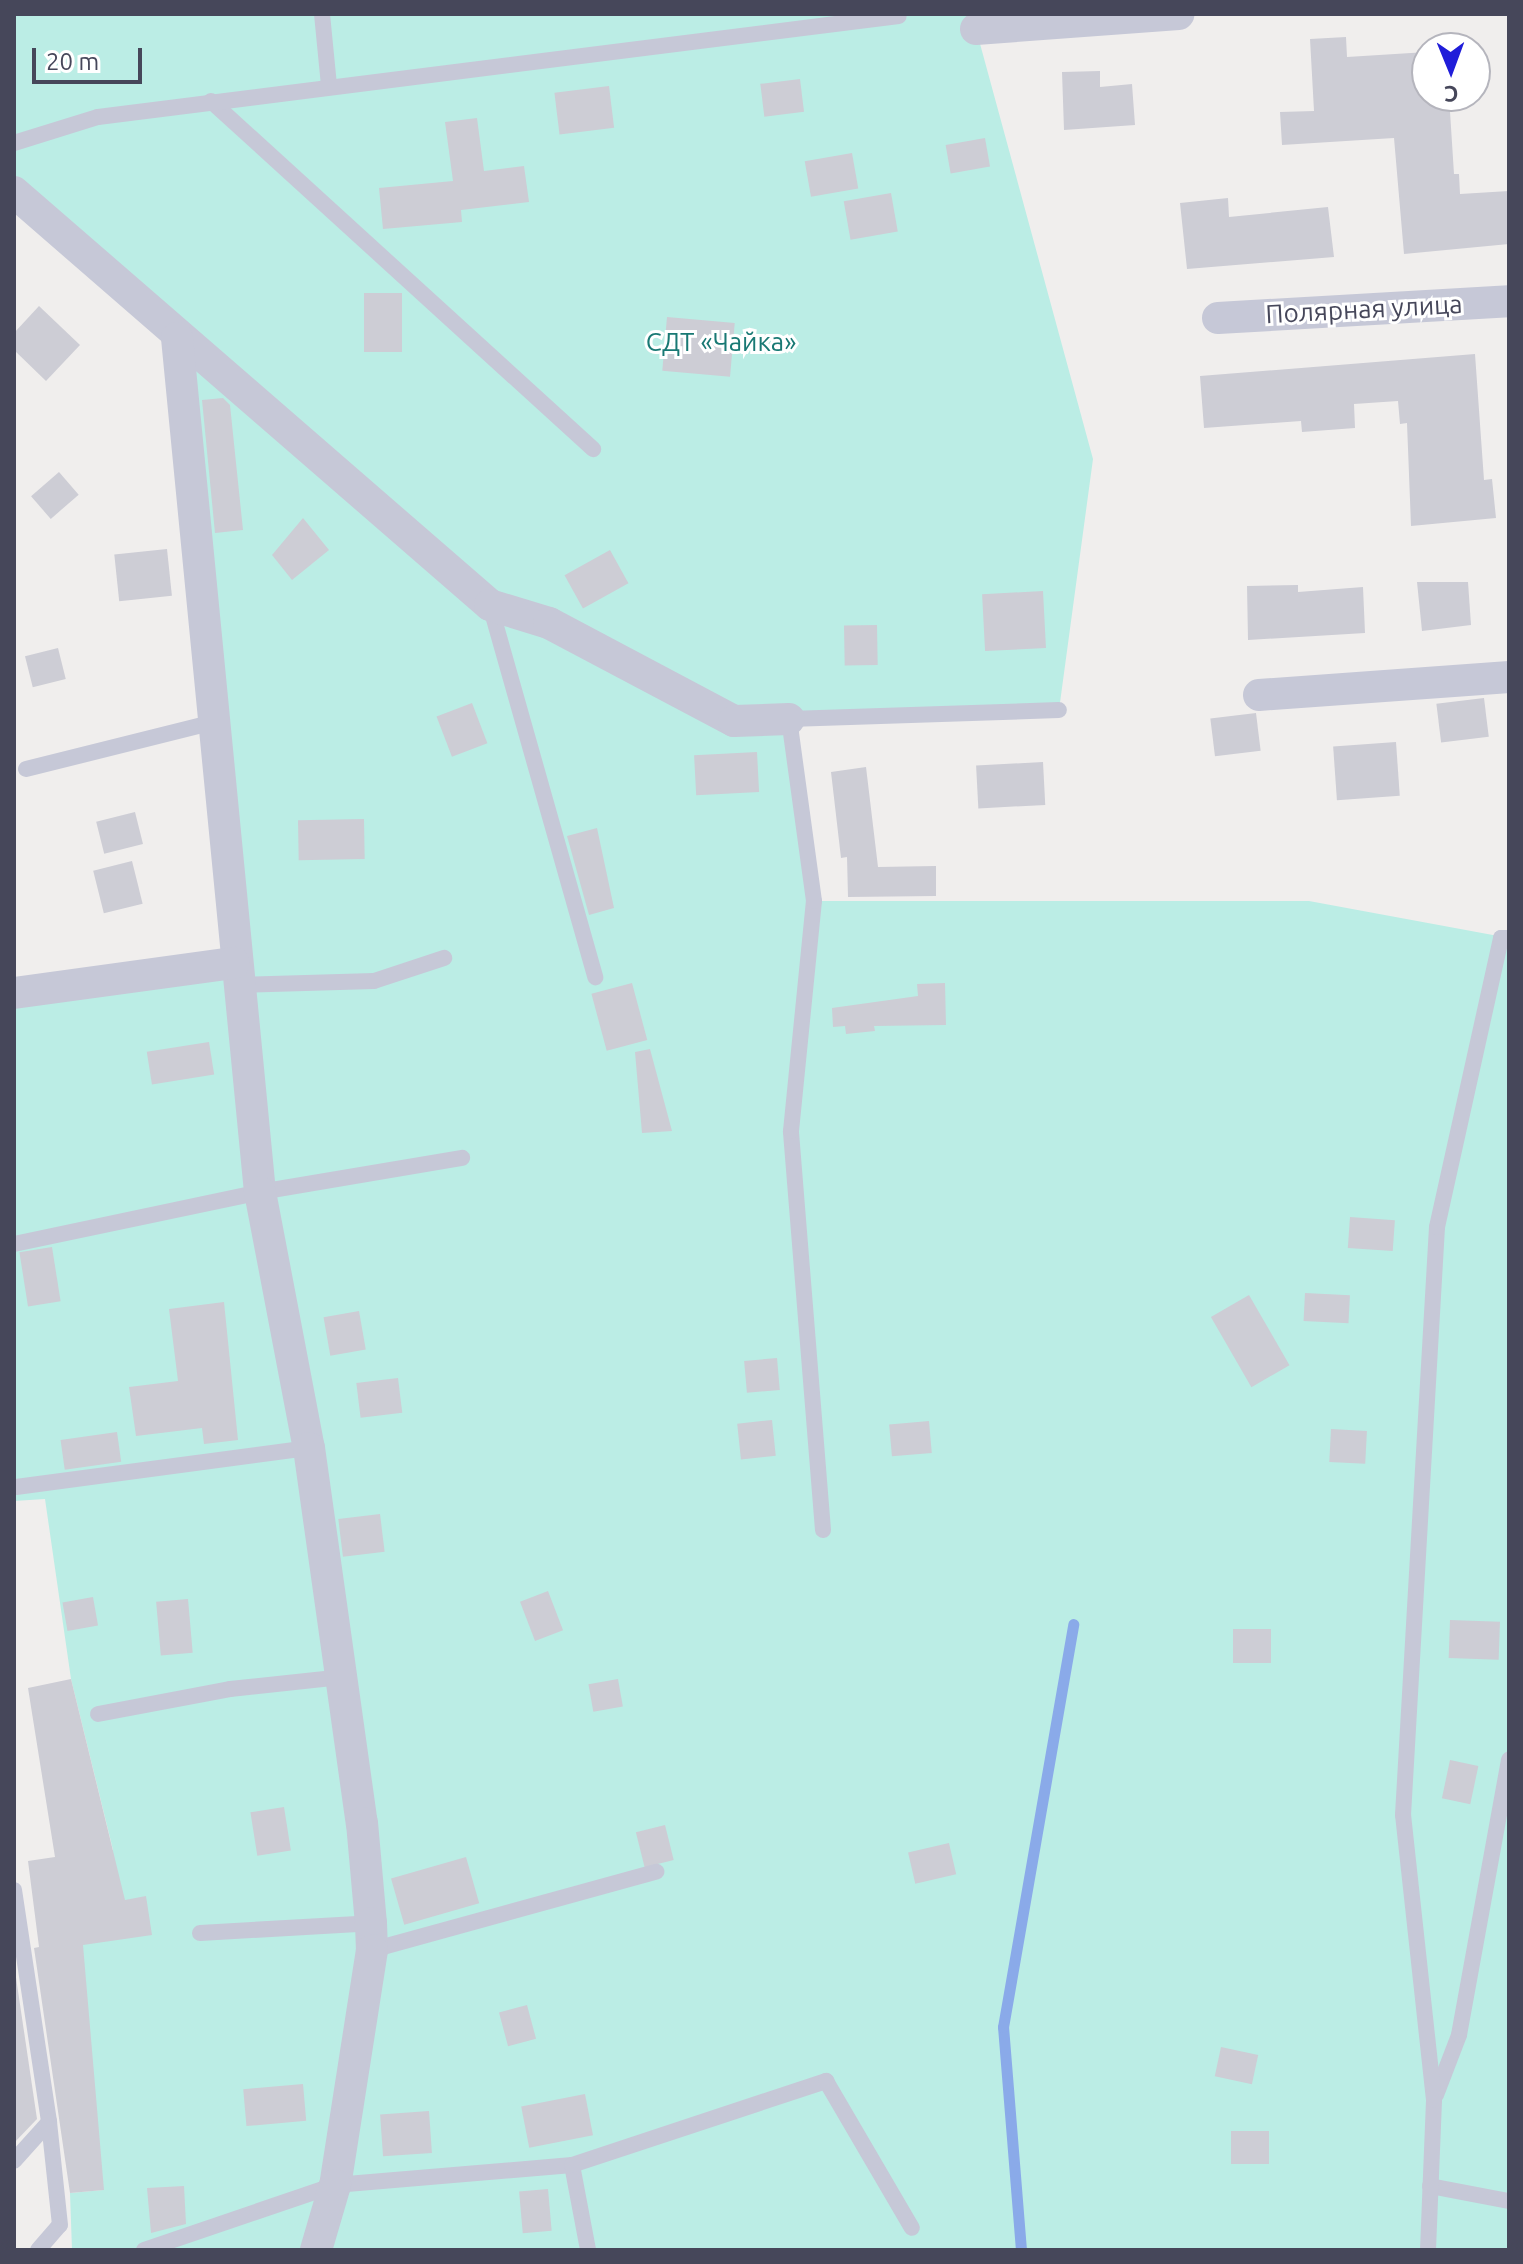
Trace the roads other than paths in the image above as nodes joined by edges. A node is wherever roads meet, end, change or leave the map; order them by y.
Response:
1 (322, 14) edge
2 (1178, 14) edge
3 (899, 16) dead end
4 (976, 29) dead end
5 (329, 86) junction
6 (211, 101) junction
7 (14, 143) edge
8 (14, 192) edge
9 (1509, 301) edge
10 (1218, 318) dead end
11 (177, 338) junction
12 (593, 449) dead end
13 (490, 605) junction
14 (1509, 677) edge
15 (1259, 695) dead end
16 (1059, 710) dead end
17 (789, 719) junction
18 (215, 722) junction
19 (26, 769) dead end
20 (1509, 938) edge
21 (444, 958) dead end
22 (235, 974) junction
23 (595, 977) dead end
24 (14, 993) edge
25 (462, 1158) dead end
26 (260, 1192) junction
27 (14, 1244) edge
28 (309, 1448) junction
29 (16, 1487) dead end
30 (823, 1530) dead end
31 (343, 1677) junction
32 (98, 1714) dead end
33 (1509, 1760) edge
34 (656, 1872) dead end
35 (14, 1890) edge
36 (200, 1933) dead end
37 (371, 1937) junction
38 (1434, 2100) junction
39 (49, 2122) junction
40 (14, 2161) edge
41 (572, 2165) junction
42 (335, 2185) junction
43 (1430, 2186) junction
44 (1509, 2201) edge
45 (912, 2228) dead end
46 (38, 2250) edge
47 (144, 2250) edge
48 (316, 2250) edge
49 (588, 2250) edge
50 (1428, 2250) edge

1 - 5 lane
2 - 4 street
3 - 5 lane
5 - 6 lane
6 - 7 lane
6 - 12 lane
8 - 11 street
9 - 10 street, Полярная улица
11 - 13 street
11 - 18 street
13 - 17 street
13 - 23 lane
14 - 15 street
16 - 17 lane
17 - 30 lane
18 - 19 lane
18 - 22 street
20 - 38 lane
21 - 22 lane
22 - 24 street
22 - 26 street
25 - 26 lane
26 - 27 lane
26 - 28 street
28 - 29 lane
28 - 31 street
31 - 32 lane
31 - 37 street
33 - 38 lane
34 - 37 lane
35 - 39 lane
36 - 37 lane
37 - 42 street
38 - 43 lane
39 - 40 lane
39 - 46 lane
41 - 42 lane
41 - 45 lane
41 - 49 lane
42 - 47 lane
42 - 48 street
43 - 44 lane
43 - 50 lane

